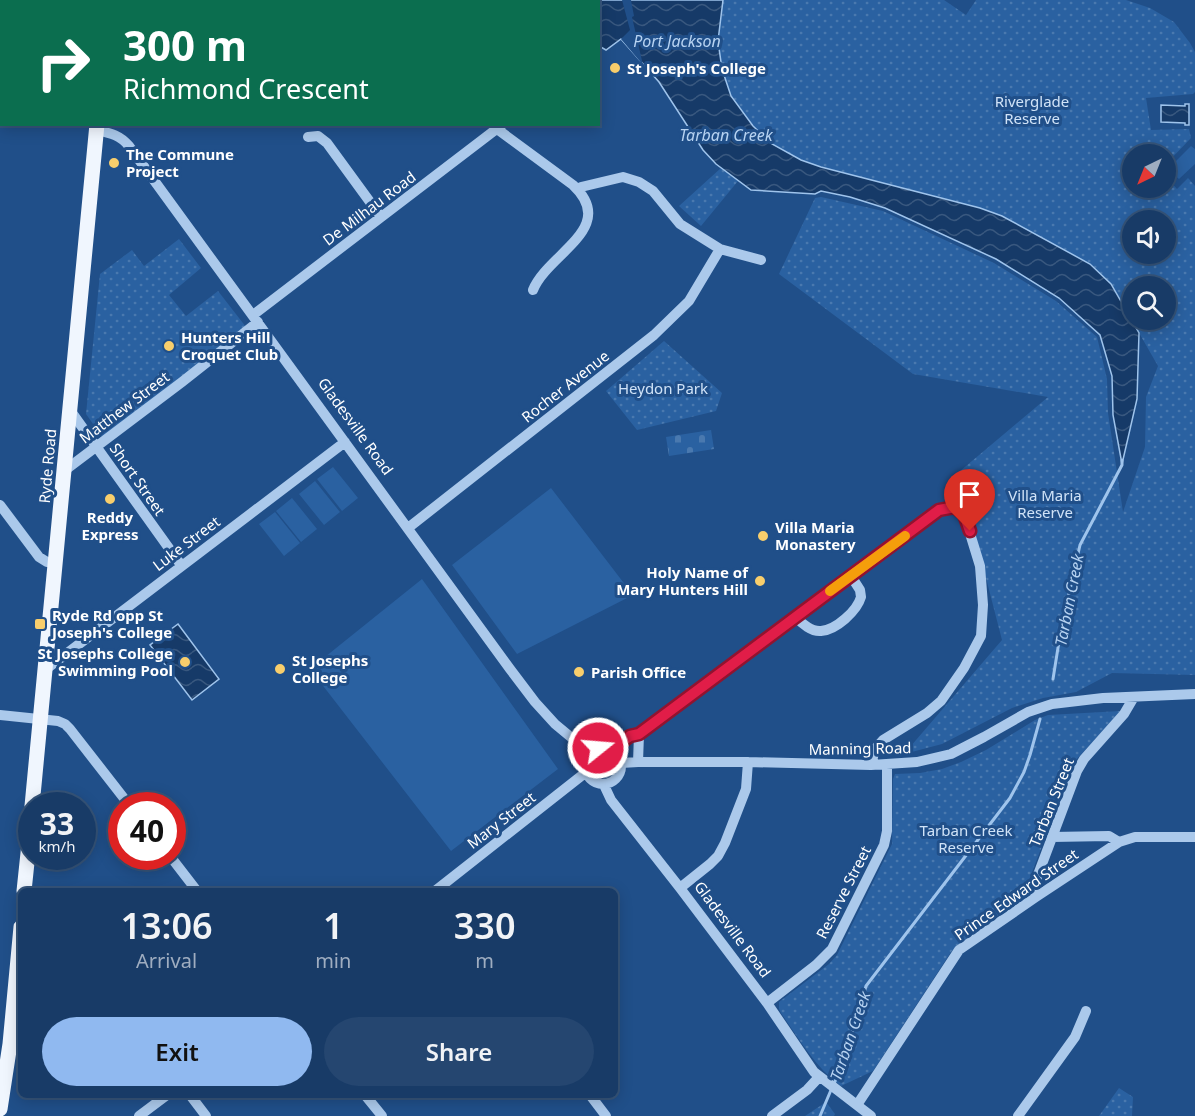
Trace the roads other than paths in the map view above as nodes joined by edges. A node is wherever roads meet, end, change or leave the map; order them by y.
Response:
1 (97, 127) edge
2 (500, 127) edge
3 (308, 137) dead end
4 (579, 189) junction
5 (381, 217) junction
6 (720, 249) junction
7 (761, 260) dead end
8 (533, 290) dead end
9 (255, 319) junction
10 (70, 410) junction
11 (345, 441) junction
12 (97, 447) junction
13 (64, 471) junction
14 (0, 505) edge
15 (408, 528) junction
16 (56, 562) junction
17 (181, 566) junction
18 (850, 576) junction
19 (796, 617) junction
20 (45, 670) junction
21 (1195, 694) edge
22 (1134, 697) junction
23 (0, 715) edge
24 (41, 718) junction
25 (639, 734) junction
26 (611, 750) junction
27 (590, 753) junction
28 (638, 762) junction
29 (748, 762) junction
30 (621, 763) junction
31 (871, 765) junction
32 (887, 765) junction
33 (585, 773) junction
34 (604, 785) junction
35 (33, 792) edge
36 (119, 792) edge
37 (1052, 837) junction
38 (1195, 837) edge
39 (1119, 842) junction
40 (26, 870) edge
41 (180, 870) edge
42 (24, 888) edge
43 (194, 888) edge
44 (440, 888) edge
45 (680, 888) junction
46 (1036, 897) junction
47 (18, 959) edge
48 (767, 1003) junction
49 (1086, 1011) dead end
50 (2, 1078) edge
51 (821, 1078) junction
52 (163, 1098) edge
53 (192, 1098) edge
54 (367, 1098) edge
55 (592, 1098) edge
56 (857, 1105) junction
57 (0, 1109) edge
58 (139, 1116) edge
59 (206, 1116) edge
60 (382, 1116) edge
61 (606, 1116) edge
62 (771, 1116) edge
63 (871, 1116) edge
64 (1018, 1116) edge

1 - 9 street, Gladesville Road
1 - 10 main road, Ryde Road
2 - 4 street
2 - 5 street, De Milhau Road
3 - 5 street
4 - 6 street
4 - 8 street
5 - 9 street, De Milhau Road
6 - 7 street
6 - 15 street, Rocher Avenue
9 - 11 street, Gladesville Road
9 - 12 street, Matthew Street
10 - 12 street, Short Street
10 - 13 main road, Ryde Road
11 - 15 street, Gladesville Road
11 - 17 street, Luke Street
12 - 13 street, Matthew Street
12 - 17 street, Short Street
13 - 16 main road, Ryde Road
14 - 16 street
15 - 27 street, Gladesville Road
16 - 20 main road, Ryde Road
17 - 20 street, Luke Street
18 - 19 street
18 - 19 street
18 - 31 street
19 - 25 street
20 - 24 main road, Ryde Road
21 - 22 street, Manning Road
22 - 32 street, Manning Road
22 - 37 street, Tarban Street
23 - 24 street
24 - 35 main road, Ryde Road
24 - 36 street
25 - 26 street
25 - 28 street
26 - 27 street
26 - 30 street
27 - 33 street
28 - 29 street, Manning Road
28 - 30 street, Manning Road
29 - 31 street, Manning Road
29 - 45 street
30 - 34 street
31 - 32 street, Manning Road
32 - 48 street, Reserve Street
33 - 34 street
33 - 44 street, Mary Street
34 - 45 street, Gladesville Road
37 - 39 street
37 - 46 street, Tarban Street
38 - 39 street, Prince Edward Street
39 - 46 street, Prince Edward Street
40 - 42 main road
41 - 43 street
45 - 48 street, Gladesville Road
46 - 56 street, Prince Edward Street
47 - 50 main road
48 - 51 street, Gladesville Road
49 - 64 street
50 - 57 main road
51 - 56 street, Gladesville Road
51 - 62 street
52 - 58 street
53 - 59 street
54 - 60 street
55 - 61 street
56 - 63 street, Gladesville Road

